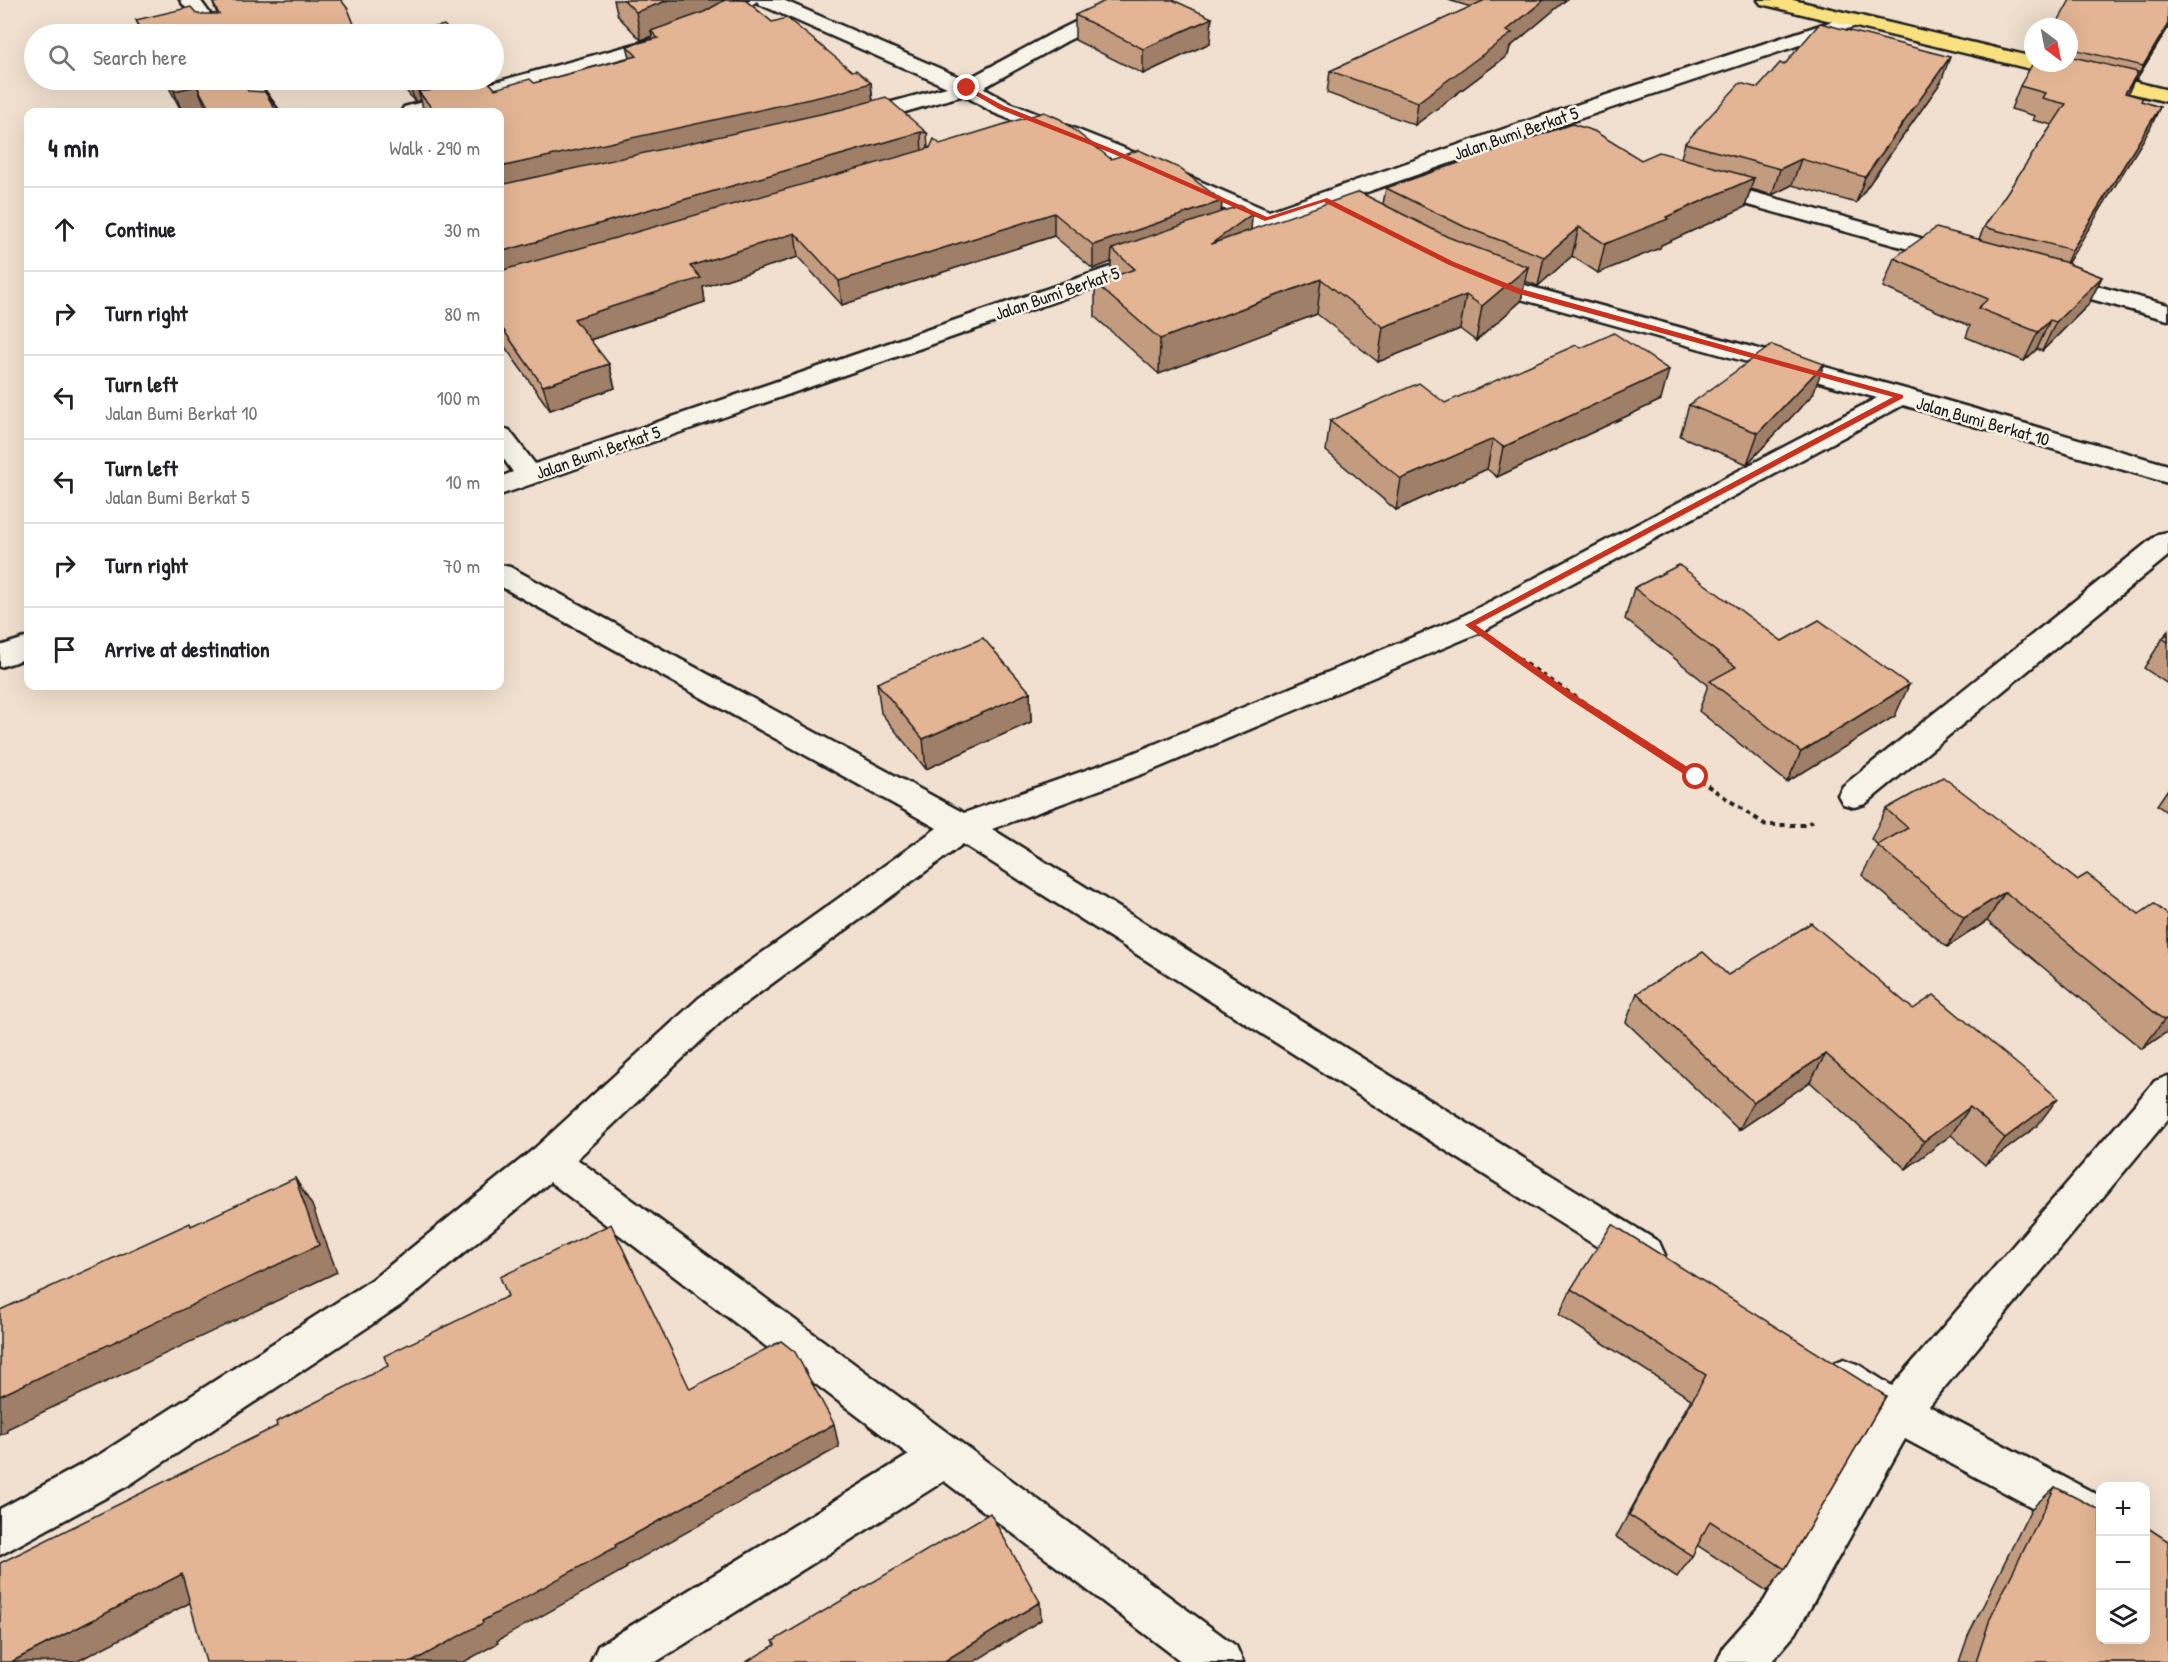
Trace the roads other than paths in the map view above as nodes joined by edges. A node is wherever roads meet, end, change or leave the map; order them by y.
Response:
1 (190, 0) edge
2 (748, 0) edge
3 (766, 0) edge
4 (1136, 0) edge
5 (1768, 0) edge
6 (1855, 20) junction
7 (208, 24) edge
8 (504, 87) edge
9 (967, 88) junction
10 (253, 90) edge
11 (493, 90) edge
12 (2168, 96) edge
13 (266, 108) edge
14 (427, 108) edge
15 (834, 125) edge
16 (1526, 129) junction
17 (1558, 140) edge
18 (1686, 181) edge
19 (1325, 199) junction
20 (1356, 215) edge
21 (1267, 219) junction
22 (1979, 261) edge
23 (1461, 268) edge
24 (2035, 276) edge
25 (2168, 313) edge
26 (1900, 396) junction
27 (504, 441) edge
28 (2168, 474) edge
29 (530, 476) junction
30 (504, 485) edge
31 (2168, 541) edge
32 (504, 576) edge
33 (24, 648) edge
34 (0, 657) edge
35 (1854, 795) road end
36 (962, 827) junction
37 (2168, 1092) edge
38 (549, 1160) junction
39 (1674, 1272) edge
40 (1816, 1361) edge
41 (1897, 1412) junction
42 (944, 1457) junction
43 (2096, 1517) edge
44 (0, 1533) edge
45 (615, 1662) edge
46 (1220, 1662) edge
47 (1740, 1662) edge

1 - 7 street
2 - 8 street
3 - 9 street
4 - 9 street
5 - 6 main road
6 - 12 main road
6 - 16 street, Jalan Bumi Berkat 5
9 - 15 street
9 - 21 street
10 - 13 street
11 - 14 street
16 - 17 street
16 - 19 street, Jalan Bumi Berkat 5
18 - 22 street
19 - 20 street
19 - 21 street, Jalan Bumi Berkat 5
21 - 29 street, Jalan Bumi Berkat 5
23 - 26 street, Jalan Bumi Berkat 10
24 - 25 street
26 - 28 street, Jalan Bumi Berkat 10
26 - 36 street
27 - 29 street
29 - 30 street, Jalan Bumi Berkat 5
31 - 35 street
32 - 36 street
33 - 34 street
36 - 38 street
36 - 39 street
37 - 41 street
38 - 42 street
38 - 44 street
40 - 41 street
41 - 43 street
41 - 47 street
42 - 45 street
42 - 46 street

